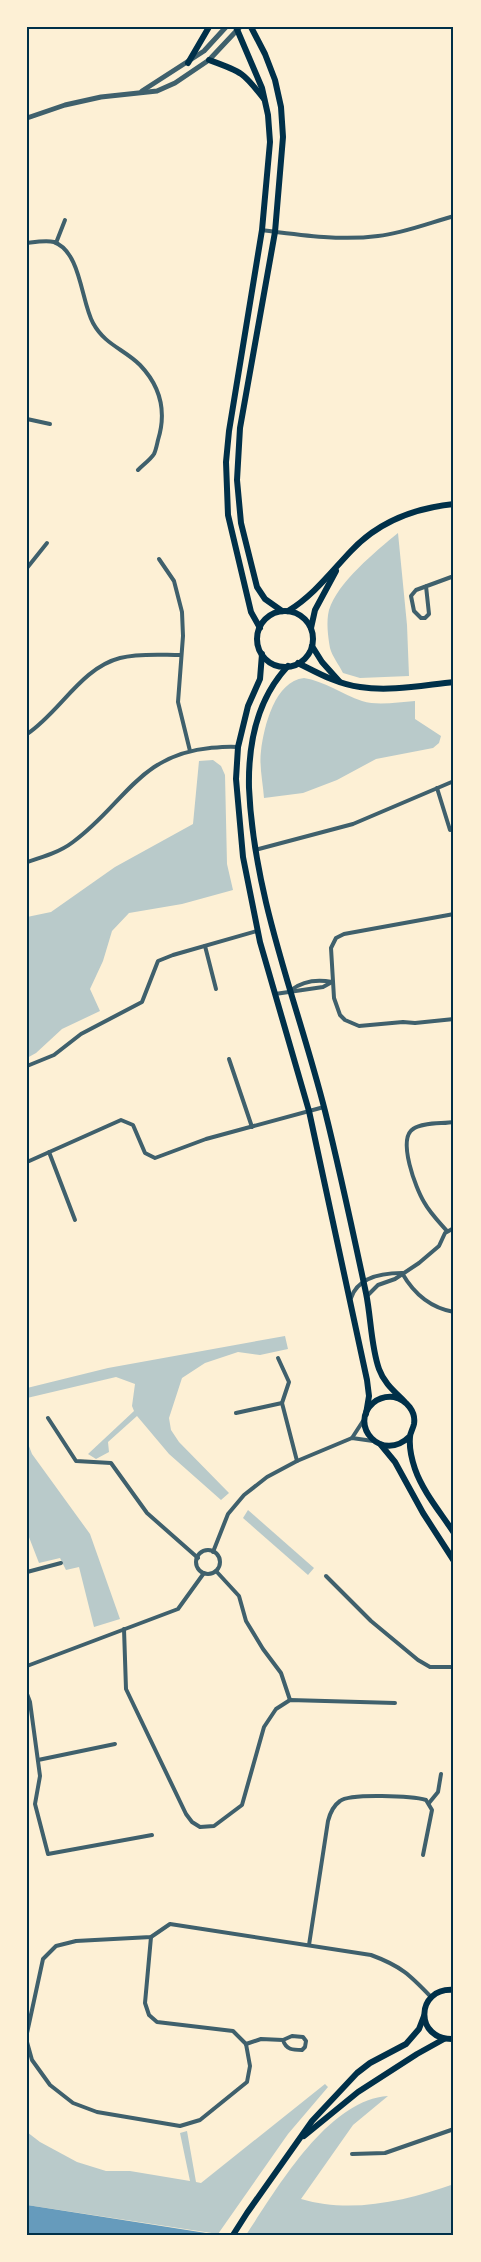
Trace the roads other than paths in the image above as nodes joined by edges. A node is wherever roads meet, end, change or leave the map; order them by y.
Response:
1 (209, 27) edge
2 (226, 27) edge
3 (251, 27) edge
4 (238, 28) edge
5 (209, 60) junction
6 (188, 63) junction
7 (142, 91) junction
8 (266, 102) junction
9 (27, 118) edge
10 (454, 216) edge
11 (64, 220) dead end
12 (262, 230) junction
13 (275, 232) junction
14 (27, 243) edge
15 (56, 243) junction
16 (27, 419) edge
17 (50, 424) dead end
18 (138, 470) dead end
19 (454, 504) edge
20 (47, 543) dead end
21 (159, 559) dead end
22 (339, 565) junction
23 (27, 568) edge
24 (454, 576) edge
25 (426, 586) junction
26 (285, 611) junction
27 (260, 628) junction
28 (311, 628) junction
29 (312, 646) junction
30 (262, 654) junction
31 (180, 655) junction
32 (298, 663) junction
33 (288, 666) junction
34 (339, 681) junction
35 (454, 682) edge
36 (27, 734) edge
37 (238, 747) junction
38 (190, 751) junction
39 (454, 782) edge
40 (437, 788) junction
41 (450, 830) dead end
42 (255, 850) junction
43 (27, 862) edge
44 (454, 914) edge
45 (257, 931) junction
46 (205, 946) junction
47 (332, 982) junction
48 (216, 989) dead end
49 (290, 990) junction
50 (275, 994) junction
51 (454, 1018) edge
52 (229, 1059) dead end
53 (27, 1066) edge
54 (324, 1107) junction
55 (309, 1111) junction
56 (454, 1122) edge
57 (252, 1127) junction
58 (49, 1152) junction
59 (27, 1162) edge
60 (75, 1220) dead end
61 (454, 1228) edge
62 (447, 1231) junction
63 (402, 1274) junction
64 (363, 1280) junction
65 (366, 1297) junction
66 (351, 1299) junction
67 (454, 1312) edge
68 (278, 1358) dead end
69 (404, 1401) junction
70 (282, 1404) junction
71 (236, 1413) dead end
72 (365, 1416) junction
73 (48, 1418) dead end
74 (410, 1436) junction
75 (352, 1438) junction
76 (377, 1443) junction
77 (297, 1461) junction
78 (454, 1533) edge
79 (213, 1552) junction
80 (198, 1558) junction
81 (454, 1561) edge
82 (61, 1563) dead end
83 (216, 1571) junction
84 (27, 1572) edge
85 (204, 1574) junction
86 (326, 1576) dead end
87 (124, 1629) junction
88 (27, 1666) edge
89 (454, 1667) edge
90 (27, 1694) edge
91 (290, 1700) junction
92 (395, 1703) dead end
93 (115, 1744) dead end
94 (38, 1760) junction
95 (441, 1774) dead end
96 (429, 1803) junction
97 (152, 1835) dead end
98 (423, 1856) dead end
99 (151, 1937) junction
100 (309, 1945) junction
101 (454, 1989) edge
102 (431, 1997) junction
103 (424, 2016) junction
104 (27, 2033) edge
105 (444, 2039) junction
106 (454, 2039) edge
107 (284, 2040) junction
108 (27, 2042) edge
109 (246, 2044) junction
110 (454, 2129) edge
111 (299, 2140) junction
112 (352, 2154) dead end
113 (233, 2235) edge

1 - 6 main road
2 - 6 street
3 - 13 main road
4 - 5 street
4 - 8 main road
5 - 7 street
5 - 8 main road
6 - 7 street
7 - 9 street
8 - 12 main road
10 - 13 street
11 - 15 street
12 - 13 street
12 - 27 main road
13 - 26 main road
14 - 15 street
15 - 18 street
16 - 17 street
19 - 22 main road
20 - 23 street
21 - 31 street
22 - 26 main road
22 - 28 main road
24 - 25 street
25 - 25 street
26 - 27 main road
26 - 28 main road
27 - 30 main road
28 - 29 main road
29 - 32 main road
29 - 34 main road
30 - 33 main road
30 - 37 main road
31 - 36 street
31 - 38 street
32 - 33 main road
32 - 34 main road
33 - 42 main road
34 - 35 main road
37 - 38 street
37 - 45 main road
38 - 43 street
39 - 40 street
40 - 41 street
40 - 42 street
42 - 49 main road
44 - 47 street
45 - 46 street
45 - 50 main road
46 - 48 street
46 - 53 street
47 - 49 street
47 - 49 street
47 - 51 street
49 - 50 street
49 - 54 main road
50 - 55 main road
52 - 57 street
54 - 55 street
54 - 64 main road
55 - 57 street
55 - 66 main road
56 - 62 street
57 - 58 street
58 - 59 street
58 - 60 street
61 - 62 street
62 - 63 street
63 - 64 street
63 - 65 street
63 - 67 street
64 - 65 main road
64 - 66 street
65 - 69 main road
66 - 72 main road
68 - 70 street
69 - 72 main road
69 - 74 main road
70 - 71 street
70 - 77 street
72 - 75 street
72 - 76 main road
73 - 80 street
74 - 76 main road
74 - 78 main road
75 - 76 street
75 - 77 street
76 - 81 main road
77 - 79 street
79 - 80 street
79 - 83 street
80 - 85 street
82 - 84 street
83 - 85 street
83 - 91 street
85 - 87 street
86 - 89 street
87 - 88 street
87 - 91 street
90 - 94 street
91 - 92 street
93 - 94 street
94 - 97 street
95 - 96 street
96 - 98 street
96 - 100 street
99 - 100 street
99 - 104 street
99 - 109 street
100 - 102 street
101 - 102 main road
102 - 103 main road
103 - 105 main road
103 - 111 main road
105 - 106 main road
105 - 111 main road
107 - 107 street
107 - 109 street
108 - 109 street
110 - 112 street
111 - 113 main road

